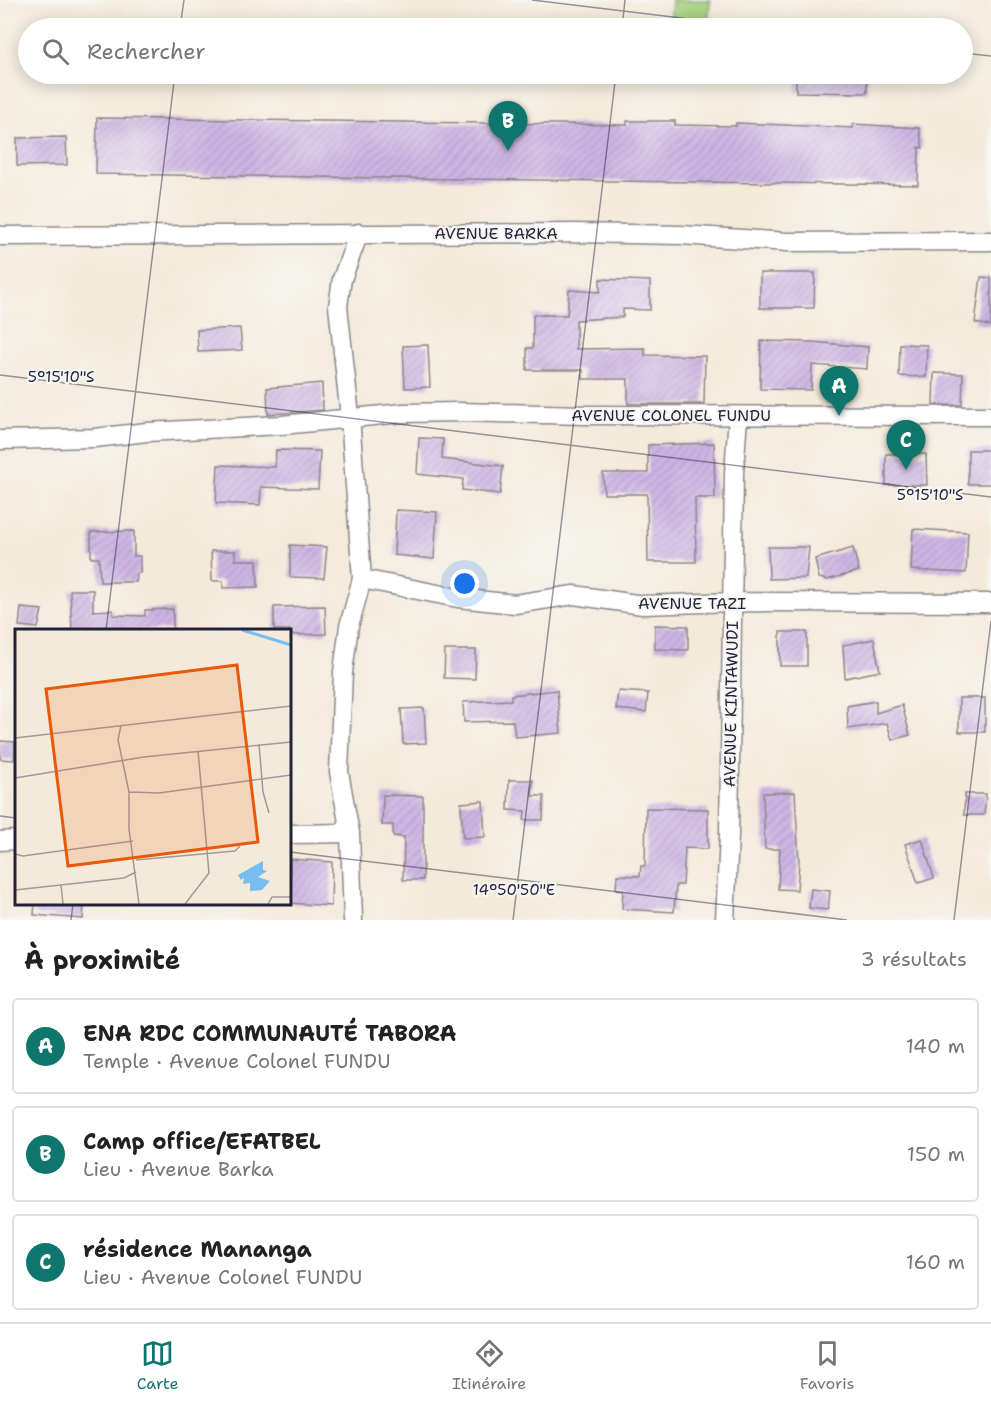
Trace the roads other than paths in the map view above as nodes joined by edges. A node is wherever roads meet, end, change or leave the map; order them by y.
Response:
1 (359, 233) junction
2 (0, 236) edge
3 (991, 241) edge
4 (738, 416) junction
5 (991, 416) edge
6 (350, 417) junction
7 (0, 440) edge
8 (362, 579) junction
9 (733, 602) junction
10 (991, 603) edge
11 (350, 833) junction
12 (291, 834) edge
13 (15, 840) edge
14 (0, 841) edge
15 (353, 920) edge
16 (725, 920) edge

1 - 2 street, AVENUE BARKA
1 - 3 street, AVENUE BARKA
1 - 6 street
4 - 5 street, AVENUE COLONEL FUNDU
4 - 6 street, AVENUE COLONEL FUNDU
4 - 9 street, AVENUE KINTAWUDI
6 - 7 street, AVENUE COLONEL FUNDU
6 - 8 street
8 - 9 street, AVENUE TAZI
8 - 11 street
9 - 10 street, AVENUE TAZI
9 - 16 street, AVENUE KINTAWUDI
11 - 12 street
11 - 15 street
13 - 14 street

